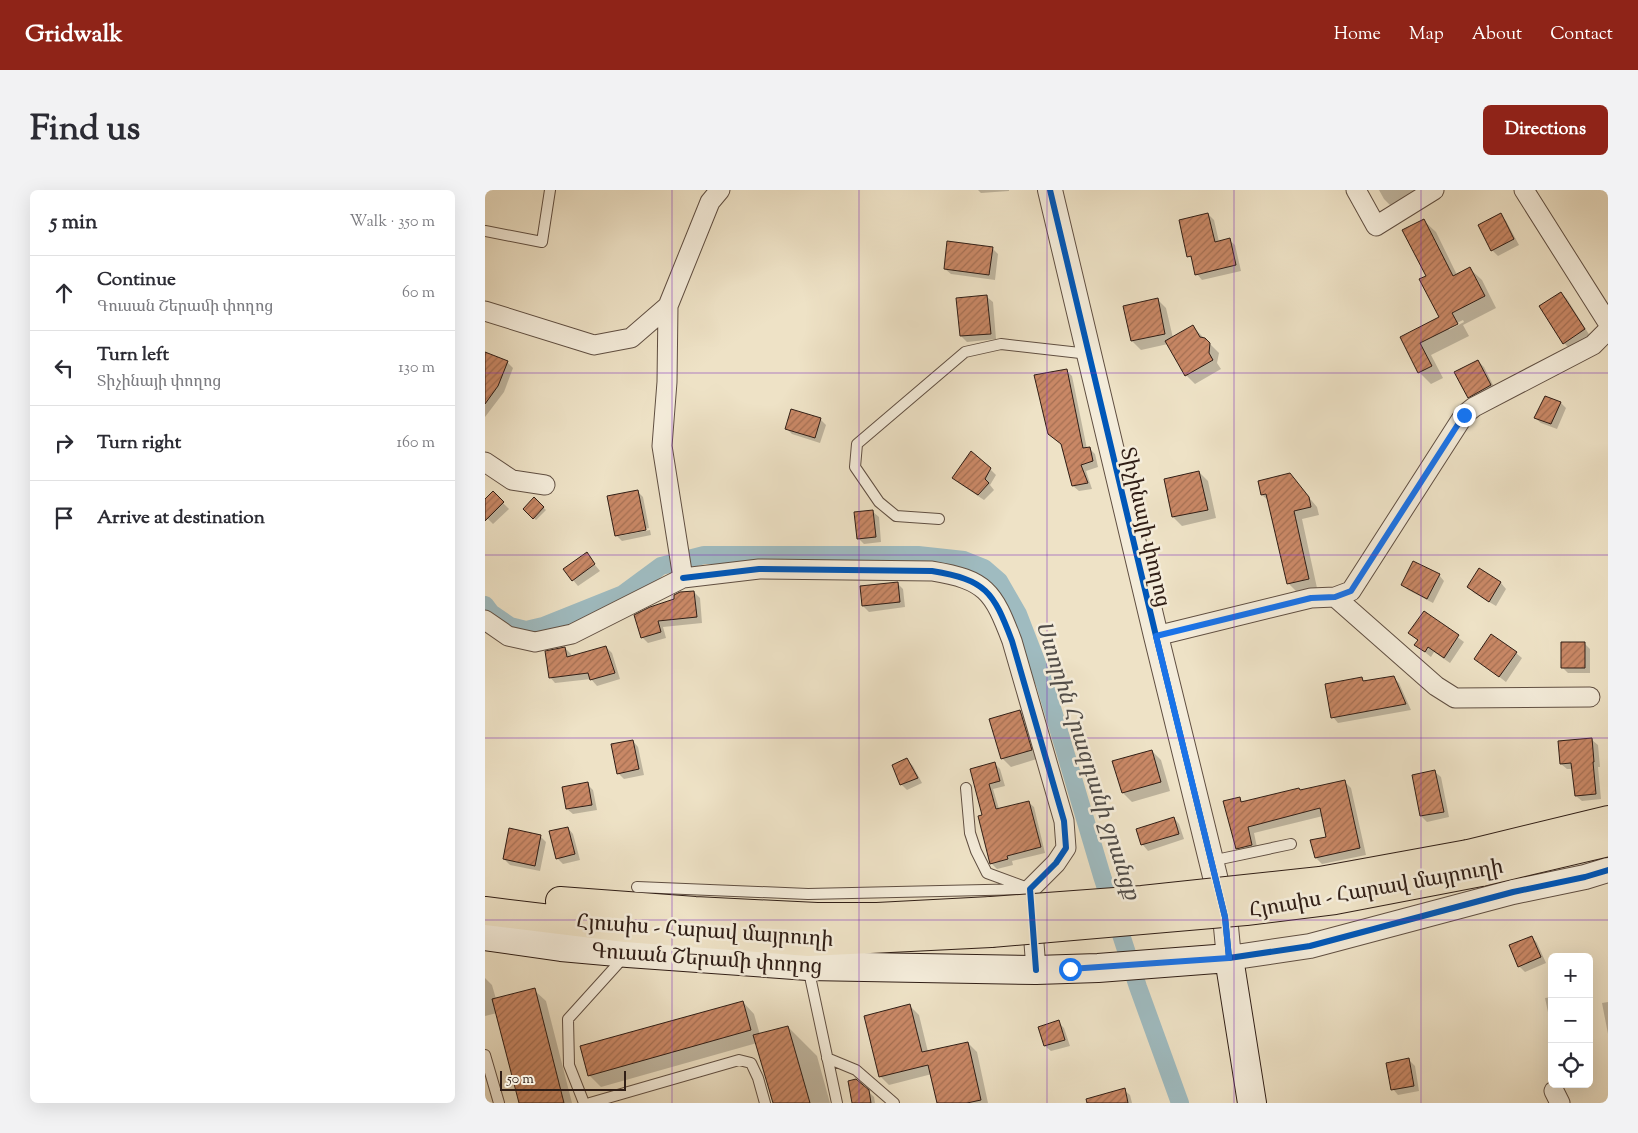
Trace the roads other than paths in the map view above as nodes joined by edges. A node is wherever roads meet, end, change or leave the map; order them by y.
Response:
1 (551, 190) edge
2 (720, 190) edge
3 (1050, 190) edge
4 (1356, 190) edge
5 (1434, 190) edge
6 (1524, 190) edge
7 (485, 231) edge
8 (667, 306) junction
9 (485, 311) edge
10 (1608, 323) edge
11 (1608, 330) edge
12 (1089, 354) junction
13 (485, 462) edge
14 (545, 485) dead end
15 (939, 519) dead end
16 (682, 574) junction
17 (1335, 597) junction
18 (485, 620) edge
19 (1156, 636) junction
20 (1590, 696) dead end
21 (966, 788) dead end
22 (1608, 820) edge
23 (1608, 842) edge
24 (1291, 844) dead end
25 (1211, 861) junction
26 (1474, 863) junction
27 (1608, 870) edge
28 (637, 887) dead end
29 (1030, 889) junction
30 (485, 892) edge
31 (485, 911) edge
32 (991, 922) junction
33 (485, 936) edge
34 (628, 953) junction
35 (1229, 958) junction
36 (808, 966) junction
37 (1036, 970) junction
38 (485, 1055) edge
39 (827, 1058) junction
40 (499, 1103) edge
41 (584, 1103) edge
42 (590, 1103) edge
43 (765, 1103) edge
44 (837, 1103) edge
45 (894, 1103) edge
46 (1252, 1103) edge

1 - 7 lane
2 - 8 street
3 - 12 street, Տիչինայի փողոց
4 - 5 street
6 - 10 street
8 - 9 street
8 - 16 street
11 - 17 street
12 - 15 lane
12 - 19 street, Տիչինայի փողոց
13 - 14 street
16 - 18 street
16 - 29 street
17 - 19 street
17 - 20 street
19 - 25 street, Տիչինայի փողոց
21 - 29 lane
22 - 26 highway, Հյուսիս - Հարավ մայրուղի
23 - 26 highway, Հյուսիս - Հարավ մայրուղի
24 - 25 lane
25 - 35 street, Տիչինայի փողոց
26 - 32 highway, Հյուսիս - Հարավ մայրուղի, bridge
27 - 35 street
28 - 29 lane
29 - 37 street
30 - 32 highway, Հյուսիս - Հարավ մայրուղի
31 - 32 highway, Հյուսիս - Հարավ մայրուղի
33 - 34 main road, Գուսան Շերամի փողոց
34 - 36 main road, Գուսան Շերամի փողոց
34 - 41 lane
35 - 37 main road, Գուսան Շերամի փողոց
35 - 46 main road, Տիչինայի փողոց
36 - 37 main road, Գուսան Շերամի փողոց
36 - 39 lane
38 - 40 lane
39 - 44 lane
39 - 45 lane
42 - 43 lane

